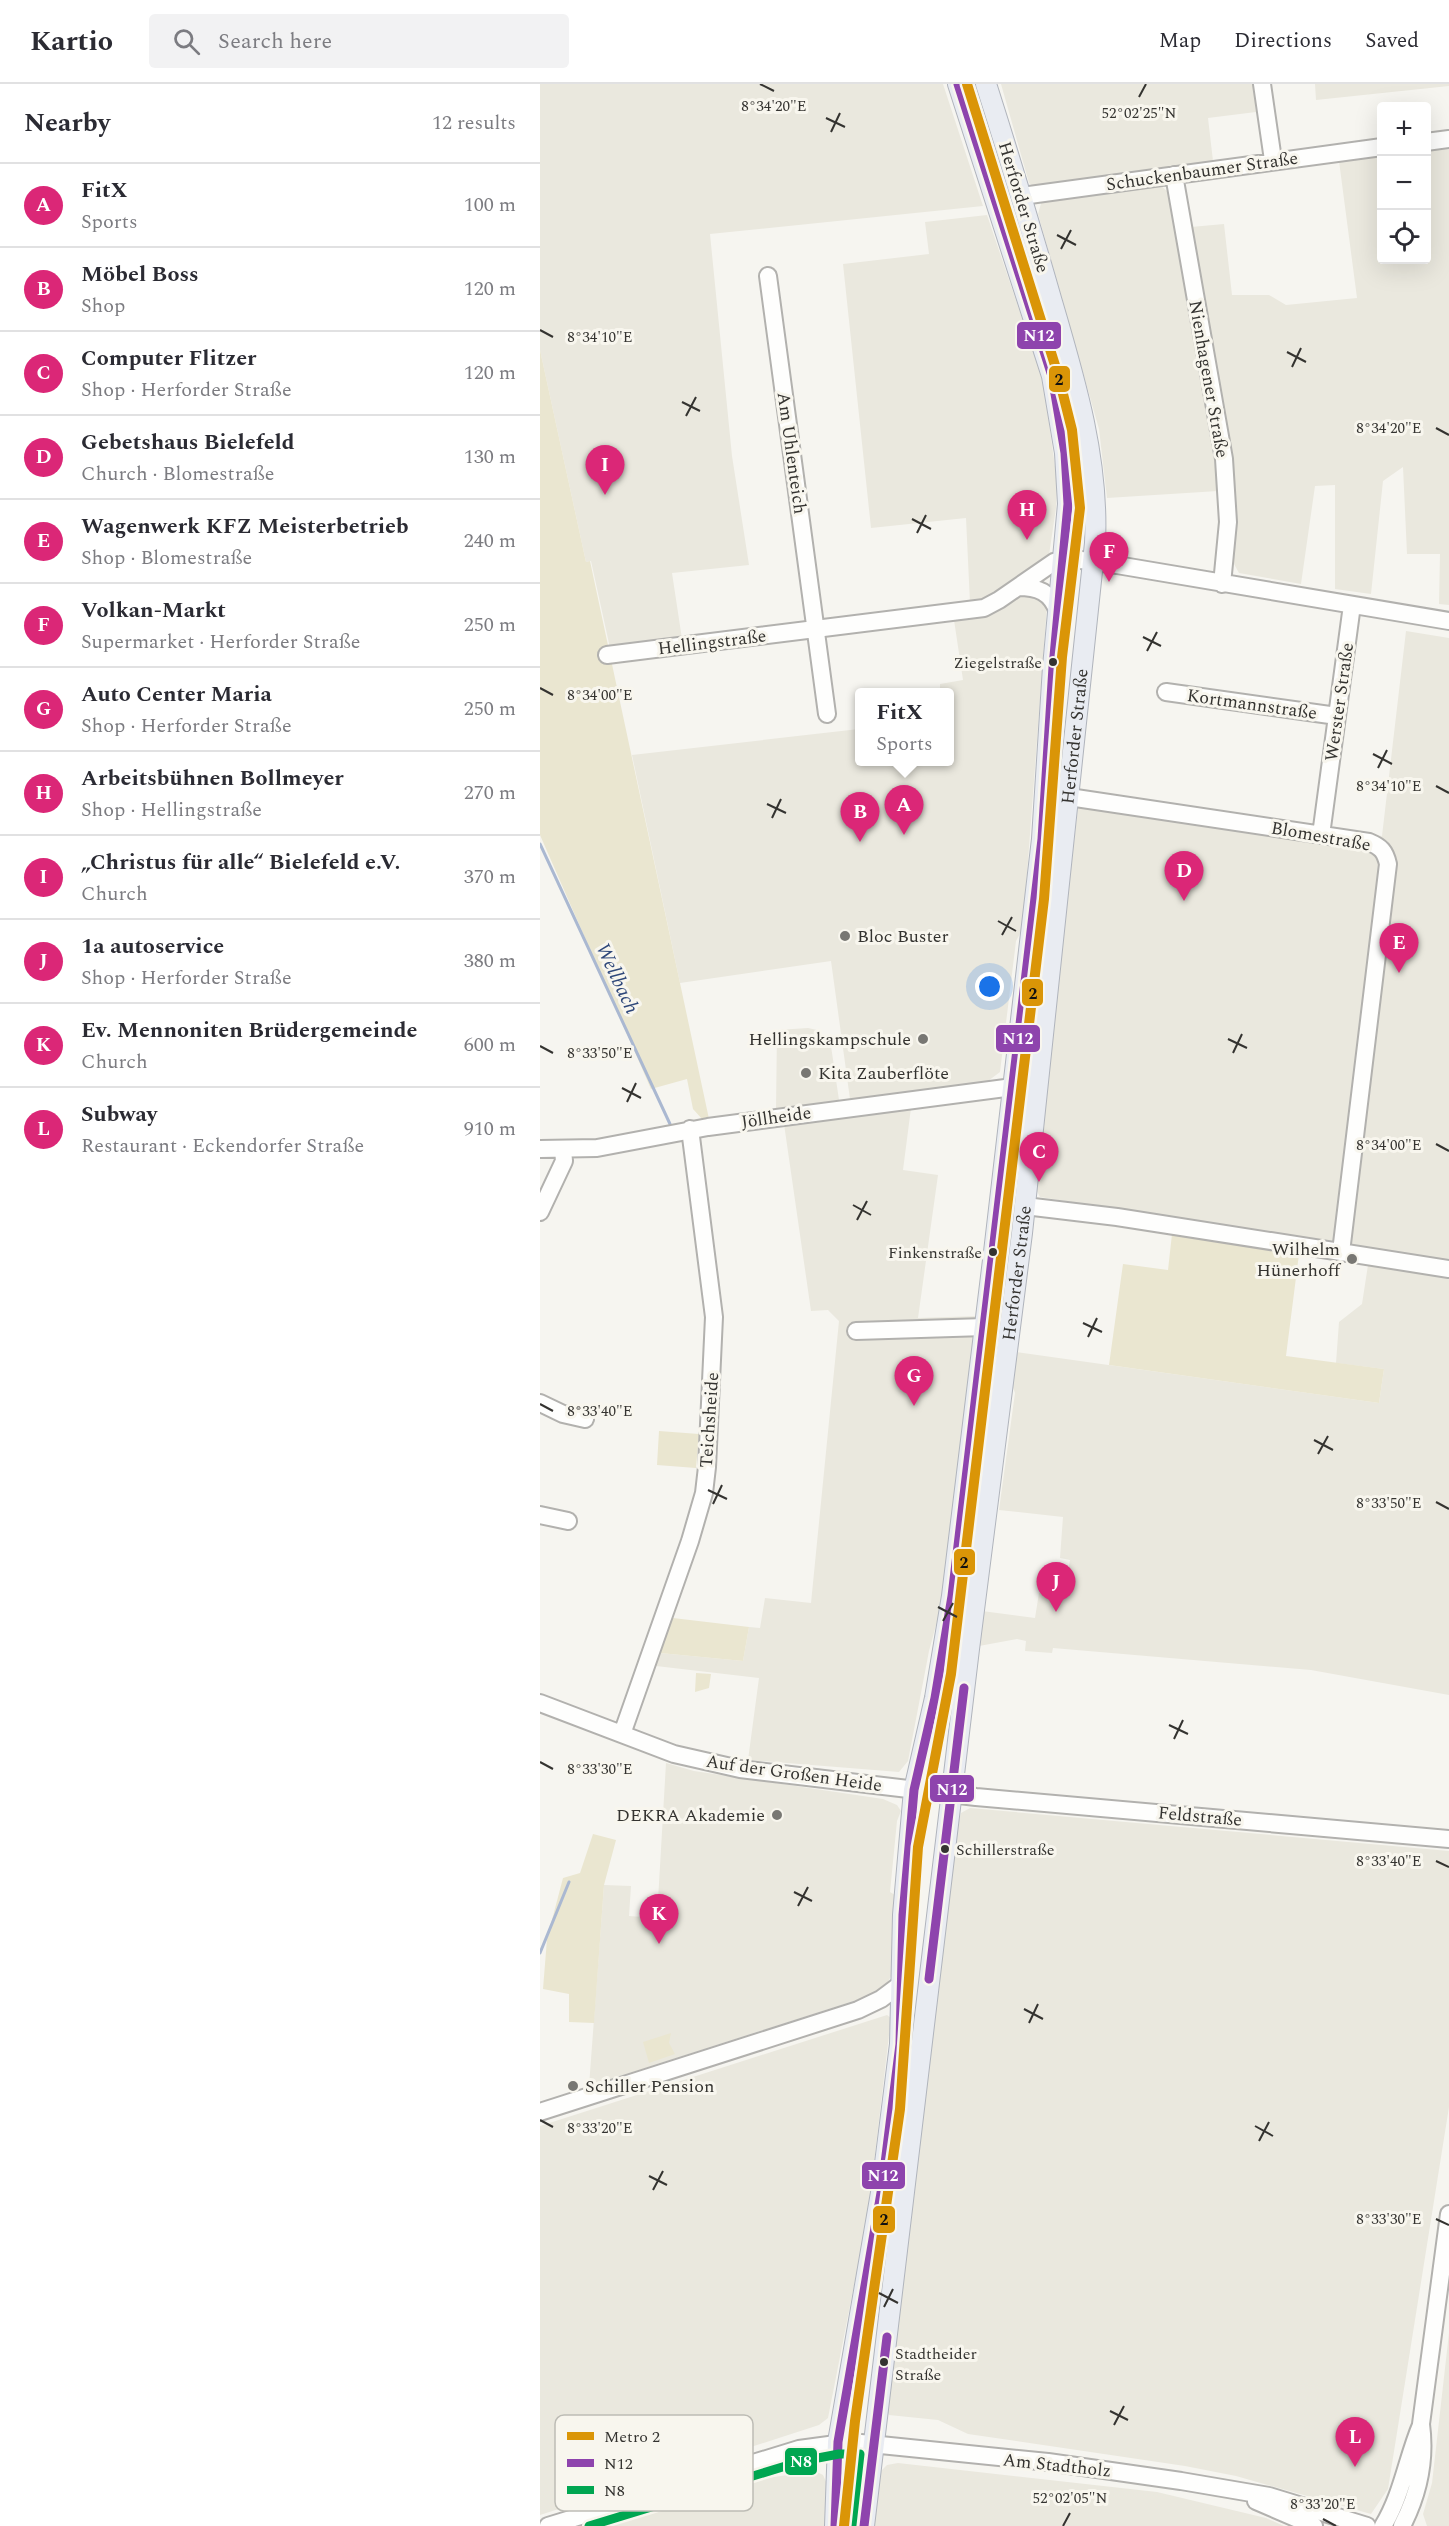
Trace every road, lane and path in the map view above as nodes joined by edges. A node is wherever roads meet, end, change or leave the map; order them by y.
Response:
1 (958, 84) edge
2 (986, 84) edge
3 (1262, 84) edge
4 (1449, 139) edge
5 (1431, 141) edge
6 (1377, 148) edge
7 (1273, 160) junction
8 (1174, 175) junction
9 (1022, 196) junction
10 (768, 276) dead end
11 (1063, 560) junction
12 (1093, 561) junction
13 (1222, 584) junction
14 (1018, 587) junction
15 (1352, 605) junction
16 (1058, 612) junction
17 (1449, 621) edge
18 (817, 629) junction
19 (607, 656) dead end
20 (1166, 692) dead end
21 (827, 714) dead end
22 (1337, 716) junction
23 (1069, 797) junction
24 (1321, 835) junction
25 (1013, 1086) junction
26 (690, 1130) junction
27 (540, 1149) edge
28 (563, 1149) junction
29 (1025, 1206) junction
30 (540, 1212) edge
31 (998, 1221) junction
32 (1341, 1252) junction
33 (1449, 1269) edge
34 (985, 1326) junction
35 (856, 1330) dead end
36 (540, 1403) edge
37 (585, 1419) dead end
38 (540, 1515) edge
39 (568, 1521) dead end
40 (540, 1703) edge
41 (622, 1734) junction
42 (914, 1790) junction
43 (951, 1794) junction
44 (1449, 1839) edge
45 (901, 1984) junction
46 (858, 2010) junction
47 (900, 2014) junction
48 (540, 2112) edge
49 (1449, 2214) edge
50 (1421, 2424) junction
51 (838, 2442) junction
52 (874, 2442) junction
53 (753, 2463) edge
54 (1239, 2492) junction
55 (597, 2511) edge
56 (548, 2526) edge
57 (835, 2526) edge
58 (864, 2526) edge
59 (1314, 2526) edge
60 (1366, 2526) edge
61 (1383, 2526) edge
62 (1402, 2526) edge

1 - 11 main road, Herforder Straße
2 - 9 main road, Herforder Straße
3 - 7 street
4 - 5 street
6 - 7 street, Schuckenbaumer Straße
7 - 8 street, Schuckenbaumer Straße
8 - 9 street, Schuckenbaumer Straße
8 - 13 street, Nienhagener Straße
9 - 12 main road, Herforder Straße
10 - 18 street, Am Uhlenteich
11 - 12 street
11 - 14 street, Hellingstraße
11 - 16 main road, Herforder Straße
12 - 13 street
12 - 23 main road, Herforder Straße
13 - 15 street
14 - 16 street
14 - 18 street, Hellingstraße
15 - 17 street
15 - 22 street, Werster Straße
16 - 25 main road, Herforder Straße
18 - 19 street, Hellingstraße
18 - 21 street
20 - 22 street, Kortmannstraße
22 - 24 street, Werster Straße
23 - 24 street, Blomestraße
23 - 29 main road, Herforder Straße
24 - 32 street, Blomestraße
25 - 26 street, Jöllheide
25 - 31 main road, Herforder Straße
26 - 28 street, Jöllheide
26 - 41 street, Teichsheide
27 - 28 street, Jöllheide
28 - 30 street
29 - 31 main road
29 - 32 street
29 - 43 main road, Herforder Straße
31 - 34 main road, Herforder Straße
32 - 33 street
34 - 35 street, Herforder Straße
34 - 42 main road, Herforder Straße
36 - 37 street
38 - 39 street
40 - 41 street, Auf der Großen Heide
41 - 42 street, Auf der Großen Heide
42 - 43 street
42 - 45 main road, Herforder Straße
43 - 44 street, Feldstraße
43 - 52 main road, Herforder Straße
45 - 46 street
45 - 47 main road, Herforder Straße
46 - 47 street
46 - 48 street
47 - 51 main road, Herforder Straße
49 - 50 street
50 - 61 street
50 - 62 street
51 - 52 street, Am Stadtholz
51 - 53 street
51 - 57 main road, Herforder Straße
52 - 54 street, Am Stadtholz
52 - 58 main road, Herforder Straße
54 - 59 street, Am Stadtholz
54 - 60 street, Am Stadtholz
55 - 56 street

